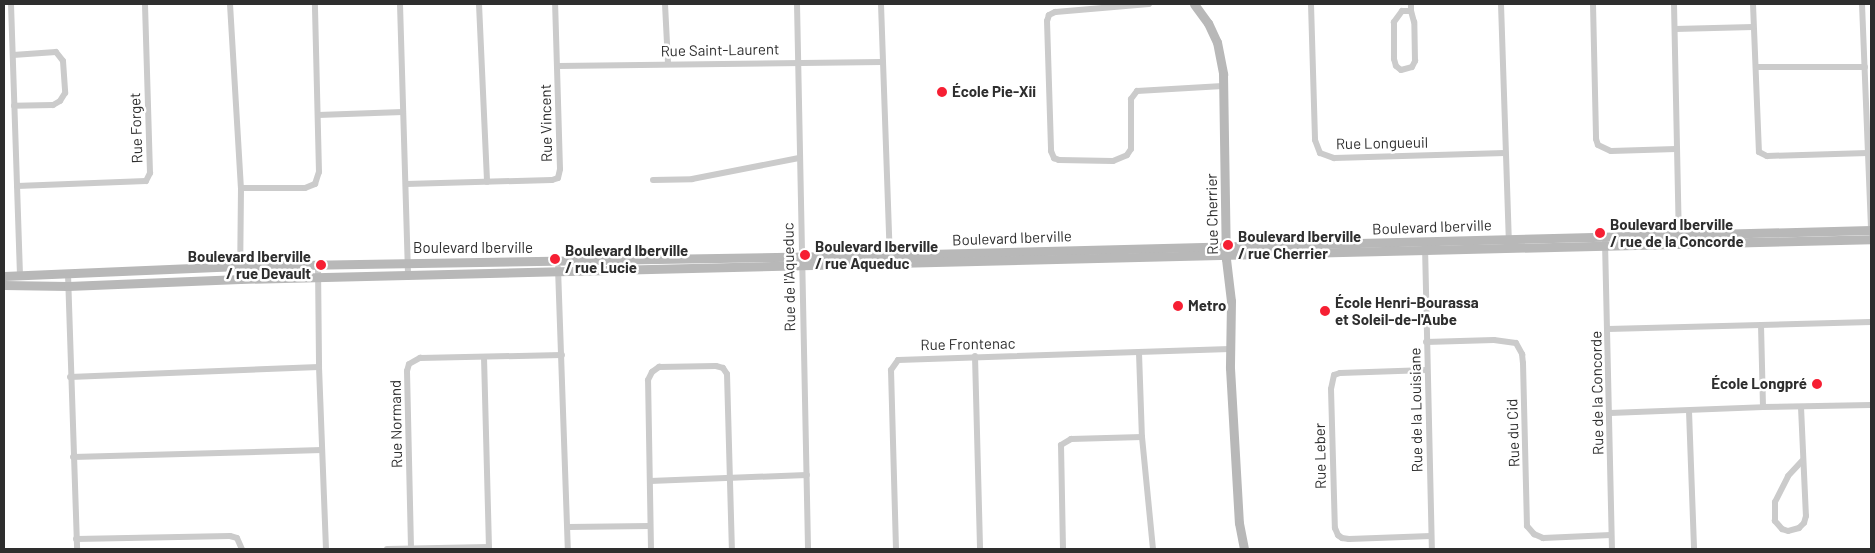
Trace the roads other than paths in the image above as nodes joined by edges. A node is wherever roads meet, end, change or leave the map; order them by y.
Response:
1 (11, 4) edge
2 (145, 4) edge
3 (230, 4) edge
4 (315, 4) edge
5 (400, 4) edge
6 (479, 4) edge
7 (555, 4) edge
8 (665, 4) edge
9 (797, 4) edge
10 (881, 4) edge
11 (1149, 4) edge
12 (1194, 4) edge
13 (1311, 4) edge
14 (1501, 4) edge
15 (1593, 4) edge
16 (1674, 4) edge
17 (1753, 4) edge
18 (1863, 5) edge
19 (1411, 7) edge
20 (1753, 27) junction
21 (1674, 29) junction
22 (13, 55) junction
23 (798, 62) junction
24 (882, 62) junction
25 (668, 64) junction
26 (558, 66) junction
27 (1756, 67) junction
28 (1865, 67) junction
29 (1223, 86) junction
30 (14, 106) junction
31 (403, 112) junction
32 (318, 115) junction
33 (1676, 148) junction
34 (1506, 153) junction
35 (1868, 153) junction
36 (799, 158) junction
37 (653, 180) dead end
38 (487, 182) junction
39 (406, 184) junction
40 (17, 186) junction
41 (241, 188) junction
42 (1871, 234) edge
43 (1605, 236) junction
44 (1508, 238) junction
45 (1679, 239) junction
46 (1425, 240) junction
47 (1605, 246) junction
48 (1509, 248) junction
49 (1227, 250) junction
50 (1425, 250) junction
51 (801, 255) junction
52 (890, 260) junction
53 (408, 262) junction
54 (557, 262) junction
55 (240, 266) junction
56 (318, 266) junction
57 (802, 266) junction
58 (558, 271) junction
59 (68, 274) junction
60 (408, 274) junction
61 (4, 276) edge
62 (319, 277) junction
63 (240, 279) junction
64 (20, 280) junction
65 (4, 285) edge
66 (68, 286) junction
67 (1871, 322) edge
68 (1760, 325) junction
69 (1608, 329) junction
70 (1426, 342) junction
71 (1230, 349) junction
72 (1138, 353) junction
73 (562, 355) junction
74 (975, 356) junction
75 (484, 357) junction
76 (319, 367) junction
77 (1428, 370) junction
78 (70, 378) junction
79 (1871, 405) edge
80 (1763, 407) junction
81 (1801, 407) junction
82 (1689, 412) junction
83 (1610, 413) junction
84 (1142, 437) junction
85 (322, 450) junction
86 (73, 458) junction
87 (1802, 461) junction
88 (807, 475) junction
89 (731, 477) junction
90 (650, 481) junction
91 (650, 526) junction
92 (568, 527) junction
93 (1612, 535) junction
94 (1431, 536) junction
95 (76, 539) junction
96 (411, 548) edge
97 (489, 548) edge
98 (77, 549) edge
99 (242, 549) edge
100 (326, 549) edge
101 (387, 549) edge
102 (568, 549) edge
103 (651, 549) edge
104 (732, 549) edge
105 (808, 549) edge
106 (896, 549) edge
107 (980, 549) edge
108 (1063, 549) edge
109 (1153, 549) edge
110 (1244, 549) edge
111 (1432, 549) edge
112 (1612, 549) edge
113 (1694, 549) edge

1 - 22 street
2 - 40 street, Rue Forget
3 - 41 street
4 - 32 street
5 - 31 street
6 - 38 street
7 - 26 street, Rue Vincent
8 - 25 street
9 - 23 street, Rue de l'Aqueduc
10 - 24 street
11 - 29 street
12 - 29 street, Rue Cherrier
13 - 34 street, Rue Longueuil
14 - 34 street
15 - 33 street
16 - 21 street
17 - 20 street
18 - 28 street
19 - 19 street
20 - 21 street
20 - 27 street
21 - 33 street
22 - 30 street
22 - 30 street
23 - 24 street, Rue Saint-Laurent
23 - 25 street, Rue Saint-Laurent
23 - 36 street, Rue de l'Aqueduc
24 - 52 street
25 - 26 street, Rue Saint-Laurent
26 - 38 street, Rue Vincent
27 - 28 street
27 - 35 street
28 - 35 street
29 - 49 street, Rue Cherrier
30 - 40 street
31 - 32 street
31 - 39 street
32 - 41 street
33 - 45 street
34 - 44 street
35 - 42 street
36 - 37 street
36 - 51 street, Rue de l'Aqueduc
38 - 39 street, Rue Vincent
39 - 53 street
40 - 64 street
41 - 55 street
42 - 45 street, Boulevard Iberville
43 - 44 street, Boulevard Iberville
43 - 45 street, Boulevard Iberville
43 - 47 street, Rue de la Concorde
44 - 46 street, Boulevard Iberville
44 - 48 street
45 - 47 street, Boulevard Iberville
46 - 49 street, Boulevard Iberville
46 - 50 street, Rue de la Louisiane
47 - 48 street, Boulevard Iberville
47 - 69 street, Rue de la Concorde
48 - 50 street, Boulevard Iberville
49 - 50 street, Boulevard Iberville
49 - 52 street, Boulevard Iberville
49 - 71 street, Rue Cherrier
50 - 70 street, Rue de la Louisiane
51 - 52 street, Boulevard Iberville
51 - 54 street, Boulevard Iberville
51 - 57 street, Rue de l'Aqueduc
52 - 57 street, Boulevard Iberville
53 - 54 street, Boulevard Iberville
53 - 56 street, Boulevard Iberville
53 - 60 street
54 - 58 street
55 - 56 street, Boulevard Iberville
55 - 59 street, Boulevard Iberville
55 - 63 street
56 - 62 street
57 - 58 street, Boulevard Iberville
57 - 88 street, Rue de l'Aqueduc
58 - 60 street, Boulevard Iberville
58 - 73 street
59 - 64 street, Boulevard Iberville
59 - 66 street
60 - 62 street, Boulevard Iberville
61 - 64 street, Boulevard Iberville
62 - 63 street, Boulevard Iberville
62 - 76 street
63 - 66 street, Boulevard Iberville
64 - 65 street, Boulevard Iberville
64 - 66 street, Boulevard Iberville
66 - 78 street
67 - 68 street
68 - 69 street
68 - 80 street
69 - 83 street, Rue de la Concorde
70 - 77 street, Rue de la Louisiane
70 - 93 street, Rue du Cid
71 - 72 street, Rue Frontenac
71 - 110 street, Rue Cherrier
72 - 74 street, Rue Frontenac
72 - 84 street
73 - 75 street, Rue Normand
73 - 92 street
74 - 106 street, Rue Frontenac
74 - 107 street
75 - 96 street, Rue Normand
75 - 97 street
76 - 78 street
76 - 85 street
77 - 94 street, Rue de la Louisiane
77 - 94 street, Rue Leber
78 - 86 street
79 - 81 street
80 - 81 street
80 - 82 street
81 - 87 street
82 - 83 street
82 - 113 street
83 - 93 street, Rue de la Concorde
84 - 108 street
84 - 109 street
85 - 86 street
85 - 100 street
86 - 95 street
87 - 87 street
88 - 89 street
88 - 105 street, Rue de l'Aqueduc
89 - 90 street
89 - 90 street
89 - 104 street
90 - 91 street
91 - 92 street
91 - 103 street
92 - 102 street
93 - 112 street, Rue de la Concorde
94 - 111 street, Rue de la Louisiane
95 - 98 street
95 - 99 street
96 - 97 street
96 - 101 street

